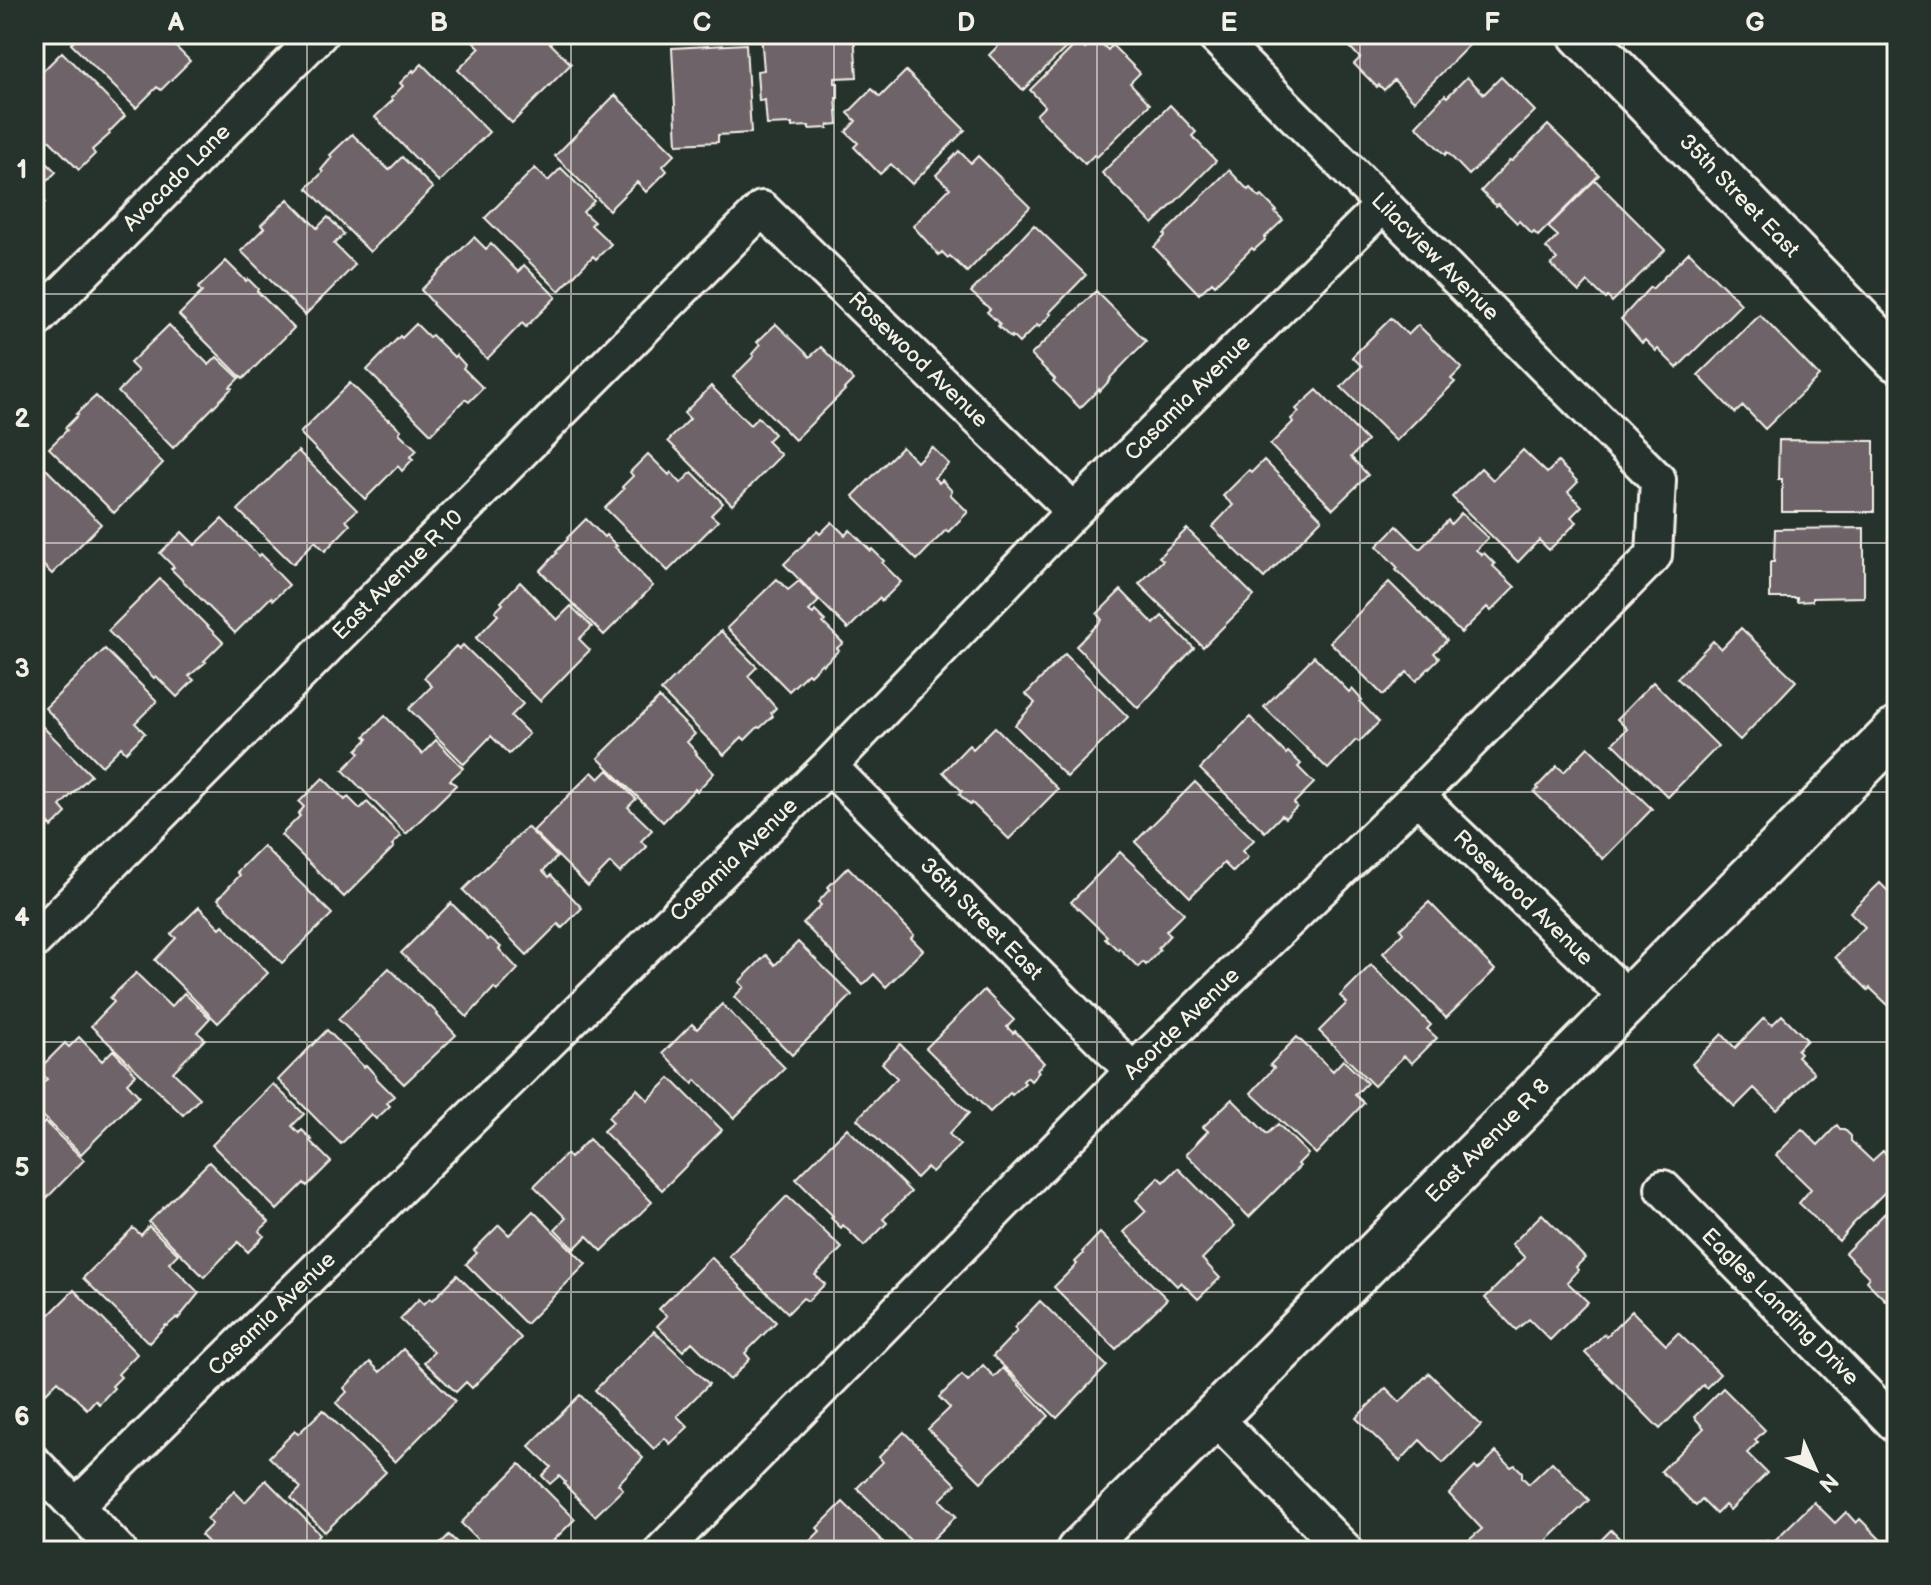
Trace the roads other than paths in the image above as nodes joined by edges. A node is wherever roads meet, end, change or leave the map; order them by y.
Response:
1 (320, 34) edge
2 (1213, 34) edge
3 (1581, 34) edge
4 (1383, 205) junction
5 (762, 209) joint
6 (34, 322) edge
7 (1897, 359) edge
8 (1658, 480) joint
9 (1074, 511) junction
10 (1897, 730) edge
11 (829, 766) junction
12 (1417, 796) junction
13 (34, 941) edge
14 (1629, 999) junction
15 (1133, 1071) junction
16 (1663, 1188) dead end
17 (1214, 1417) junction
18 (1897, 1426) edge
19 (34, 1463) edge
20 (76, 1506) junction
21 (119, 1551) edge
22 (662, 1551) edge
23 (1079, 1551) edge
24 (1346, 1551) edge

1 - 6 street, Avocado Lane
2 - 4 street, Lilacview Avenue
3 - 7 street, 35th Street East
4 - 8 street, Lilacview Avenue
4 - 9 street, Casamia Avenue
5 - 9 street, Rosewood Avenue
5 - 13 street, East Avenue R 10
8 - 12 street, Acorde Avenue
9 - 11 street, Casamia Avenue
10 - 14 street, East Avenue R 8
11 - 15 street, 36th Street East
11 - 20 street, Casamia Avenue
12 - 14 street, Rosewood Avenue
12 - 15 street, Acorde Avenue
14 - 17 street, East Avenue R 8
15 - 22 street, Acorde Avenue
16 - 18 street, Eagles Landing Drive
17 - 23 street, East Avenue R 8
17 - 24 street
19 - 20 street
20 - 21 street

